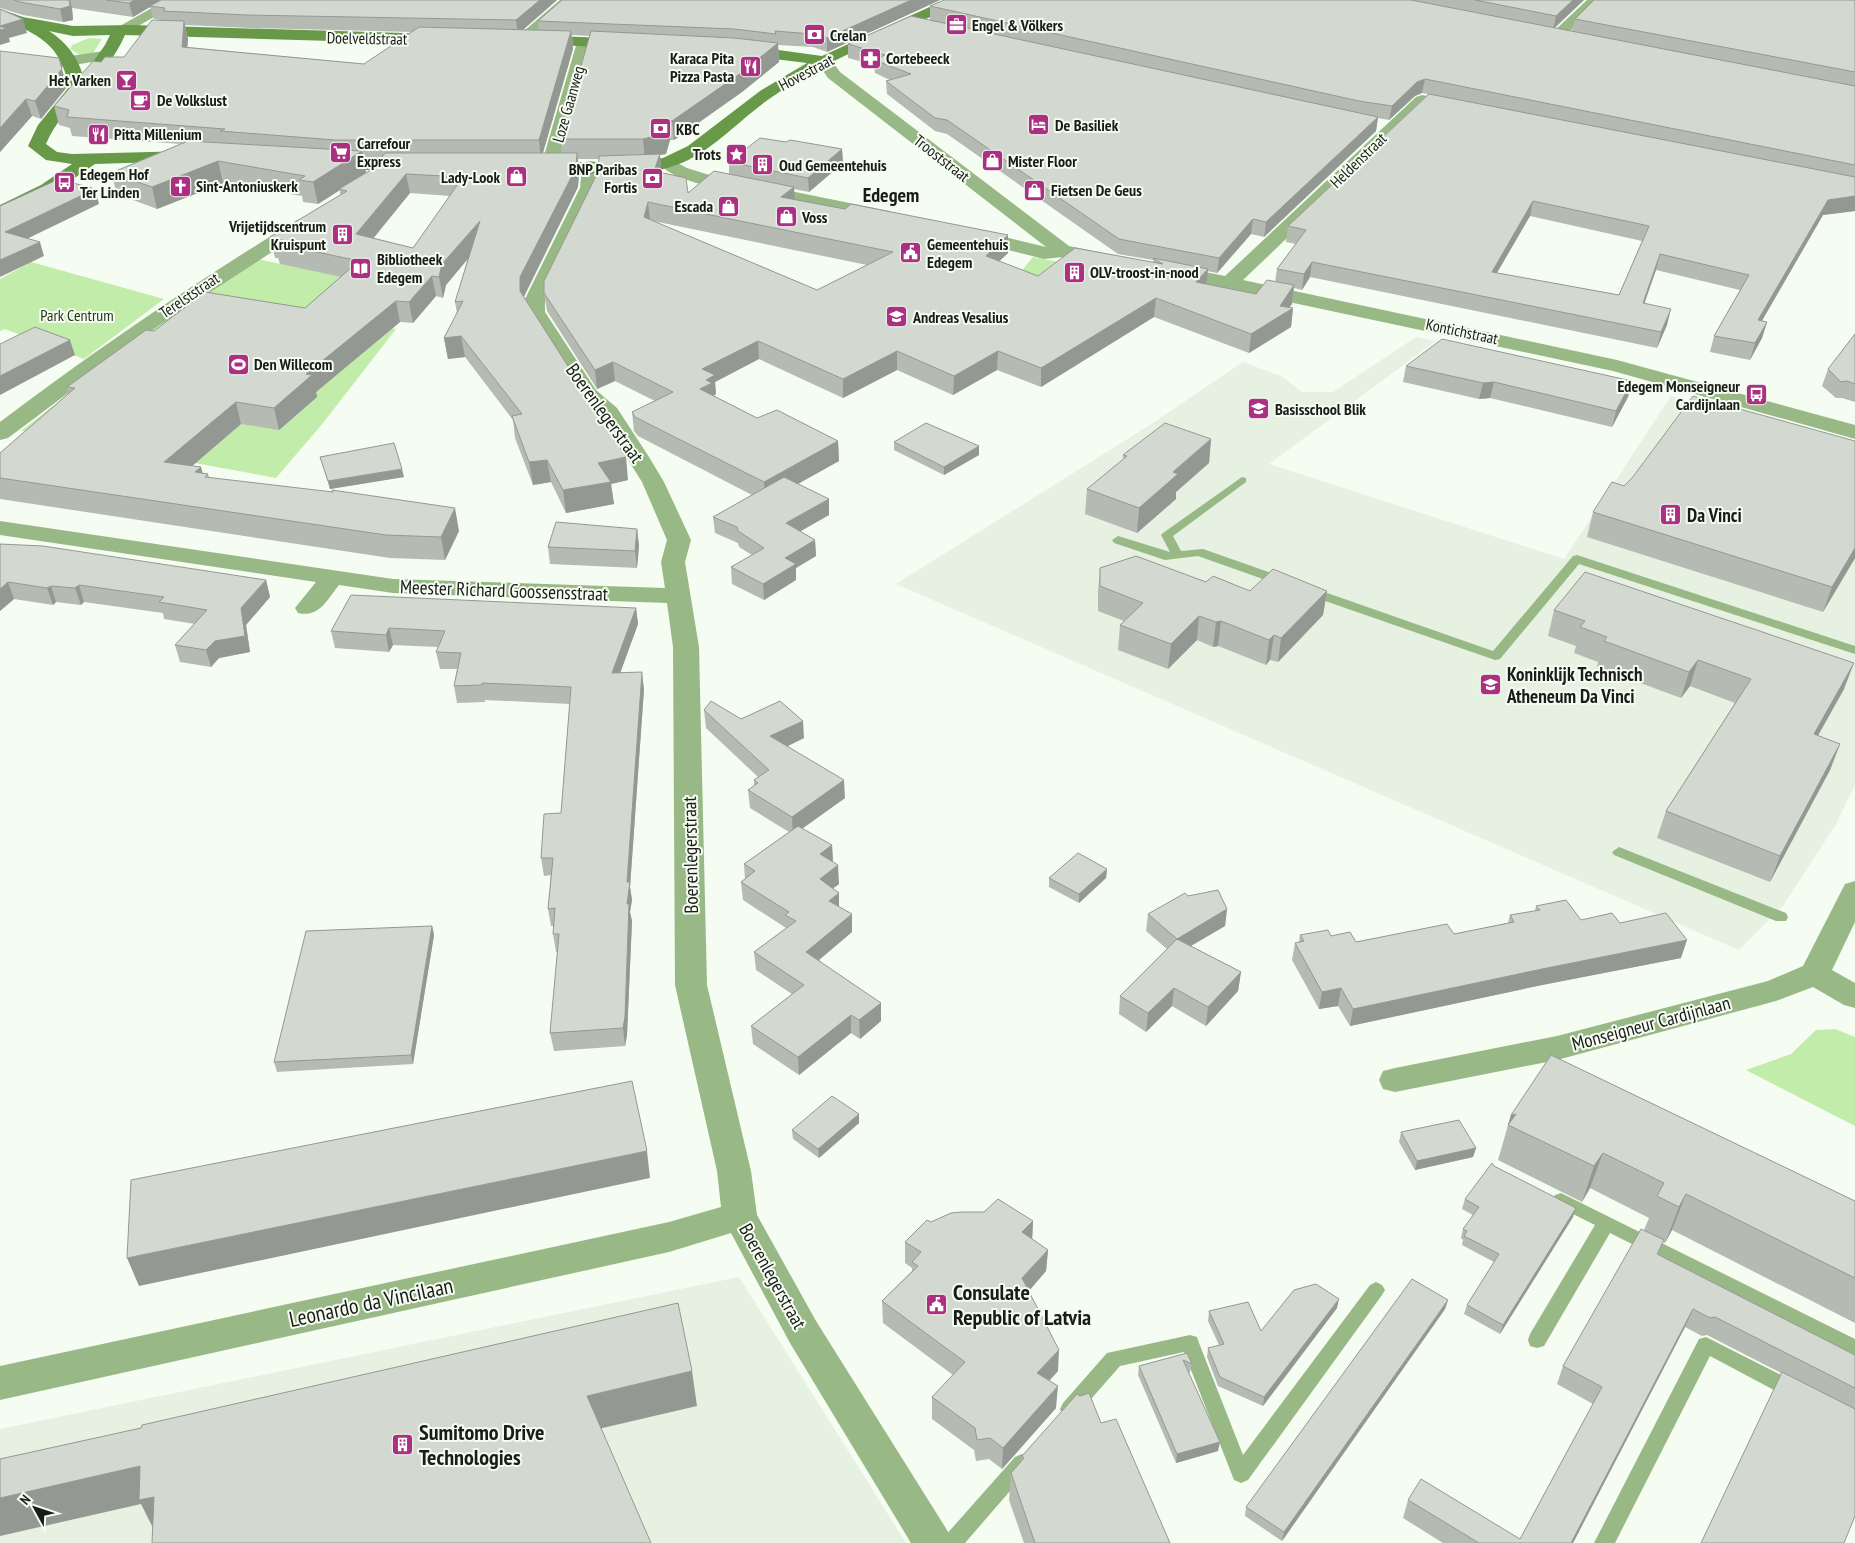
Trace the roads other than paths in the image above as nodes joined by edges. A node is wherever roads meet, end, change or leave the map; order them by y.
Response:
1 (178, 0) edge
2 (569, 0) edge
3 (956, 0) edge
4 (1595, 0) edge
5 (0, 13) edge
6 (18, 21) junction
7 (909, 22) junction
8 (937, 28) edge
9 (119, 30) junction
10 (1577, 39) edge
11 (452, 40) edge
12 (585, 42) junction
13 (635, 44) edge
14 (59, 46) junction
15 (725, 48) edge
16 (104, 56) junction
17 (6, 61) edge
18 (824, 61) junction
19 (71, 62) junction
20 (77, 88) junction
21 (1480, 112) edge
22 (43, 133) junction
23 (72, 150) junction
24 (204, 156) edge
25 (92, 158) junction
26 (668, 163) junction
27 (314, 164) edge
28 (432, 166) edge
29 (520, 166) edge
30 (550, 166) junction
31 (591, 166) junction
32 (44, 167) junction
33 (382, 167) junction
34 (371, 182) edge
35 (2, 207) edge
36 (315, 217) edge
37 (906, 219) edge
38 (952, 230) edge
39 (1063, 250) junction
40 (1122, 262) edge
41 (1152, 267) edge
42 (1230, 282) junction
43 (1855, 432) edge
44 (0, 433) edge
45 (1242, 480) dead end
46 (0, 528) edge
47 (1118, 540) dead end
48 (1177, 554) junction
49 (332, 578) junction
50 (677, 596) junction
51 (307, 608) dead end
52 (1855, 650) edge
53 (1618, 852) dead end
54 (1855, 891) edge
55 (1781, 917) dead end
56 (1815, 974) junction
57 (1855, 997) edge
58 (1556, 1048) junction
59 (1580, 1071) edge
60 (1394, 1080) dead end
61 (1548, 1194) edge
62 (740, 1216) junction
63 (1606, 1223) junction
64 (1376, 1290) dead end
65 (1537, 1340) dead end
66 (1855, 1348) edge
67 (0, 1383) edge
68 (1811, 1400) edge
69 (1055, 1425) edge
70 (1036, 1447) edge
71 (933, 1543) edge
72 (952, 1543) edge
73 (1604, 1543) edge

1 - 9 street
2 - 12 street
3 - 7 street, Hovestraat
4 - 10 street
5 - 6 street
6 - 9 street
6 - 14 street
7 - 8 street
7 - 18 street, Hovestraat
9 - 11 street, Doelveldstraat
9 - 14 street
9 - 16 street
12 - 13 street
12 - 30 street, Loze Gaanweg
14 - 17 street
14 - 19 street
15 - 18 street
16 - 19 street
16 - 20 street
17 - 19 street
18 - 26 street, Hovestraat
18 - 39 street, Trooststraat
19 - 20 street
20 - 22 street
21 - 42 street, Heldenstraat
22 - 23 street
22 - 32 street
23 - 25 street
23 - 32 street
24 - 25 street
25 - 32 street
25 - 35 street
26 - 31 street, Hovestraat
26 - 37 street
27 - 33 street
28 - 33 street
29 - 30 street, Hovestraat
30 - 31 street, Hovestraat
31 - 50 street, Boerenlegerstraat
32 - 35 street
33 - 34 street
36 - 44 street, Terelststraat
38 - 39 street
39 - 40 street
41 - 42 street, Kontichstraat
42 - 43 street, Kontichstraat
45 - 48 lane
46 - 49 street, Meester Richard Goossensstraat
47 - 48 lane
48 - 52 lane
49 - 50 street, Meester Richard Goossensstraat
49 - 51 street
50 - 62 street, Boerenlegerstraat
53 - 55 lane
54 - 56 street
56 - 57 street
56 - 58 street, Monseigneur Cardijnlaan
58 - 59 street
58 - 60 street, Monseigneur Cardijnlaan
61 - 63 lane
62 - 67 street, Leonardo da Vincilaan
62 - 71 street, Boerenlegerstraat
63 - 65 lane
63 - 66 lane
64 - 69 lane
68 - 73 lane
70 - 72 lane

